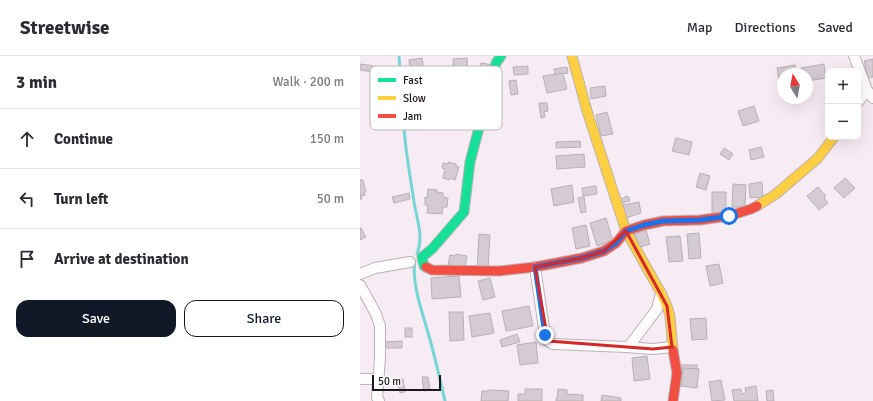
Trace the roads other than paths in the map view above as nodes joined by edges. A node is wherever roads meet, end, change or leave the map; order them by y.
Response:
1 (501, 56) edge
2 (572, 56) edge
3 (854, 56) edge
4 (495, 66) edge
5 (870, 94) edge
6 (861, 100) edge
7 (478, 130) edge
8 (832, 140) edge
9 (626, 231) junction
10 (410, 262) dead end
11 (535, 267) junction
12 (360, 274) edge
13 (360, 285) edge
14 (661, 293) junction
15 (626, 347) junction
16 (672, 347) junction
17 (360, 379) edge
18 (379, 379) junction
19 (377, 400) edge
20 (673, 401) edge

1 - 4 street
2 - 9 street
3 - 5 street
5 - 6 street
7 - 11 street
8 - 9 street
9 - 11 street
9 - 14 street
10 - 12 street
11 - 15 street
13 - 18 street
14 - 15 street
14 - 16 street
15 - 16 street
16 - 20 street
17 - 18 street
18 - 19 street

